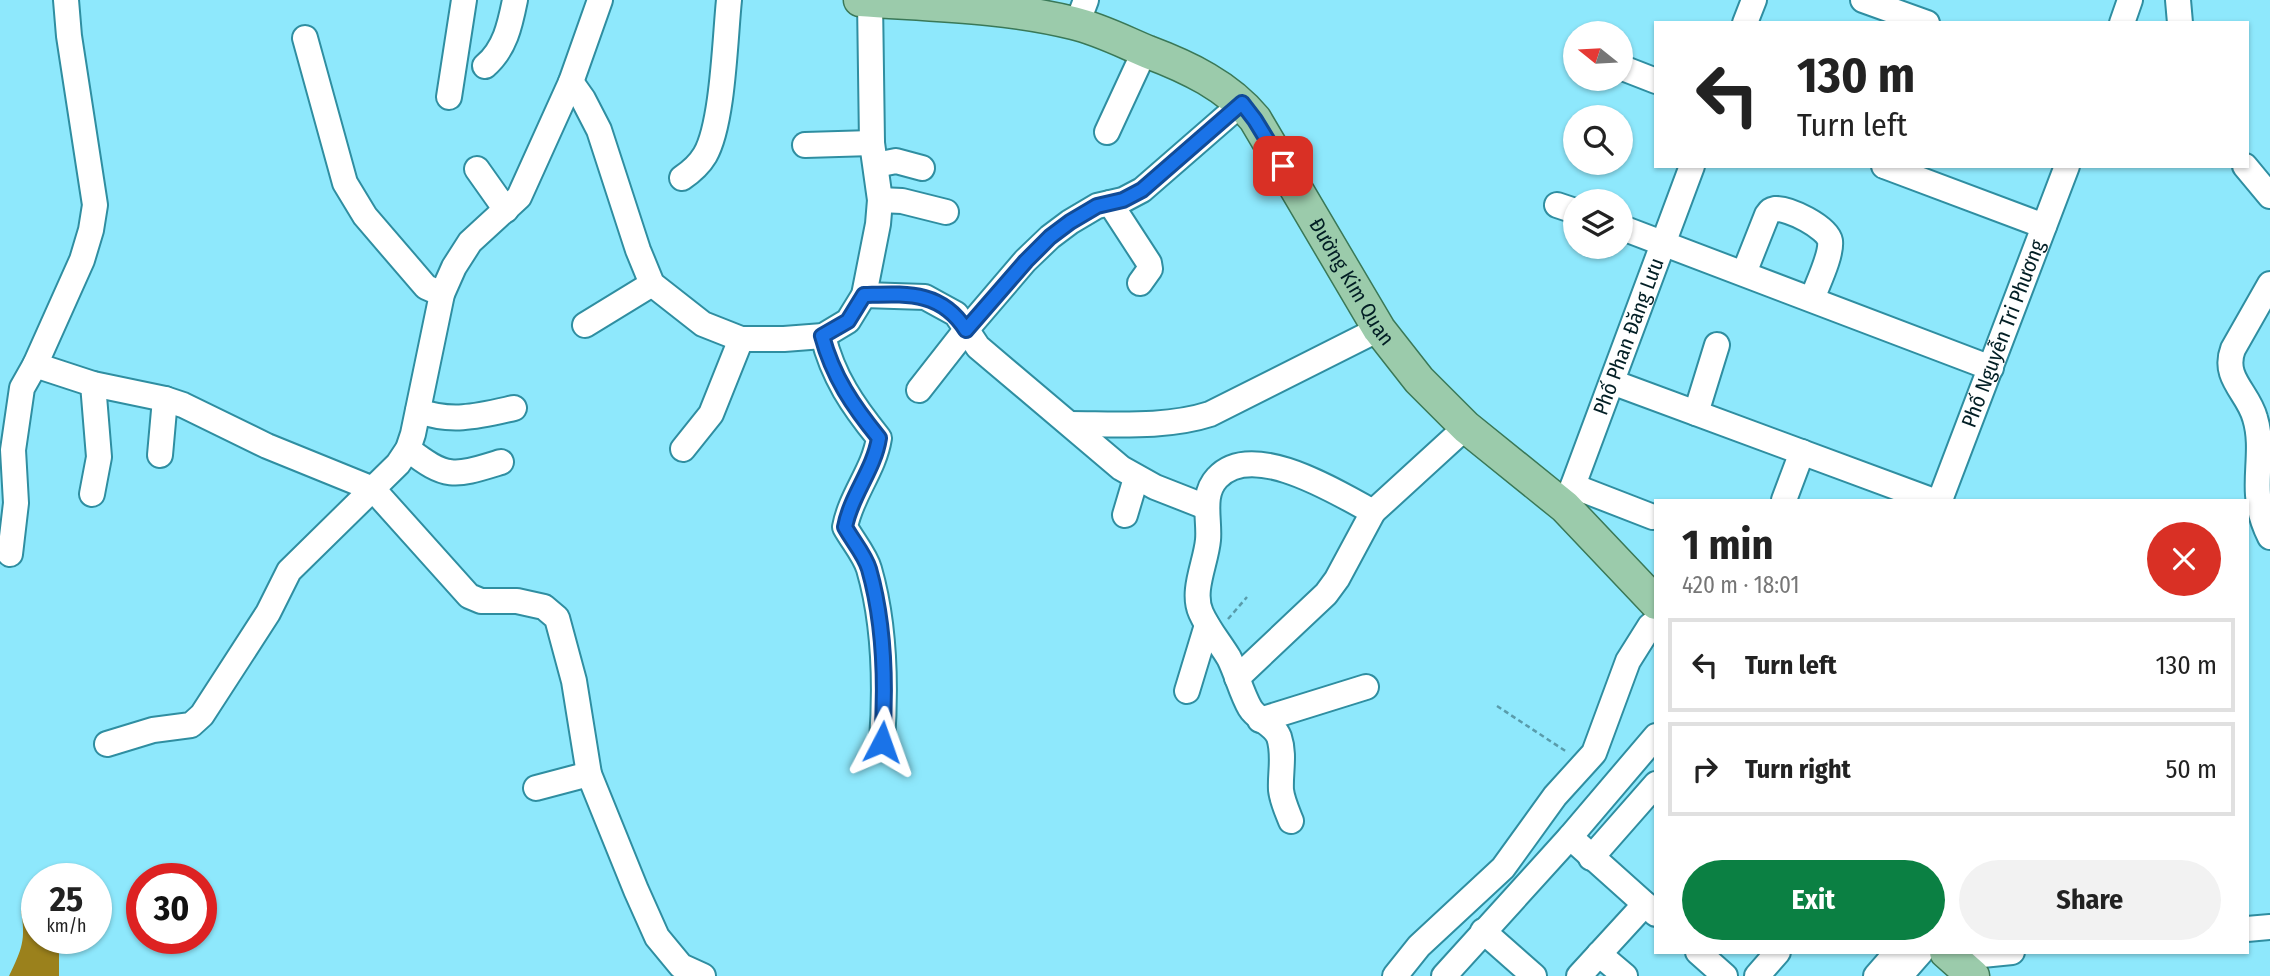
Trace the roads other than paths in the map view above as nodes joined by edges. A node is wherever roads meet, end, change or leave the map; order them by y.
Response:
1 (66, 0) edge
2 (464, 0) edge
3 (515, 0) edge
4 (600, 0) edge
5 (729, 0) edge
6 (860, 0) edge
7 (1754, 0) edge
8 (1863, 0) edge
9 (2130, 0) edge
10 (2178, 0) edge
11 (870, 1) edge
12 (1081, 12) edge
13 (1915, 13) edge
14 (1746, 21) edge
15 (2123, 21) edge
16 (2180, 21) edge
17 (305, 38) dead end
18 (1145, 50) junction
19 (485, 66) dead end
20 (1633, 72) edge
21 (1654, 79) edge
22 (571, 82) junction
23 (449, 97) dead end
24 (1242, 103) junction
25 (1107, 132) dead end
26 (804, 145) dead end
27 (874, 154) junction
28 (922, 168) dead end
29 (1691, 168) edge
30 (1889, 168) edge
31 (2066, 168) edge
32 (2247, 168) edge
33 (477, 169) dead end
34 (682, 178) dead end
35 (2270, 197) edge
36 (880, 200) junction
37 (1110, 203) junction
38 (506, 210) junction
39 (946, 212) dead end
40 (2044, 226) junction
41 (1633, 232) edge
42 (1664, 243) junction
43 (1744, 273) junction
44 (1140, 283) dead end
45 (652, 284) junction
46 (2270, 284) edge
47 (442, 294) junction
48 (864, 295) junction
49 (1812, 299) junction
50 (585, 325) dead end
51 (1379, 329) junction
52 (966, 330) junction
53 (822, 336) junction
54 (741, 339) junction
55 (1717, 345) dead end
56 (36, 365) junction
57 (1991, 368) junction
58 (1612, 382) junction
59 (93, 384) junction
60 (919, 390) dead end
61 (165, 399) junction
62 (514, 408) dead end
63 (418, 411) junction
64 (1696, 413) junction
65 (1070, 424) junction
66 (1466, 426) junction
67 (408, 449) junction
68 (683, 449) dead end
69 (1802, 452) junction
70 (160, 455) dead end
71 (501, 462) dead end
72 (1136, 478) junction
73 (373, 489) junction
74 (92, 494) dead end
75 (1569, 496) junction
76 (1784, 499) edge
77 (1928, 499) edge
78 (1940, 499) edge
79 (1206, 507) junction
80 (1373, 512) junction
81 (1125, 515) dead end
82 (1653, 517) dead end
83 (2270, 537) edge
84 (10, 554) dead end
85 (1654, 601) edge
86 (1654, 623) edge
87 (1211, 630) junction
88 (1237, 678) junction
89 (1366, 687) dead end
90 (1187, 691) dead end
91 (1260, 720) junction
92 (1654, 738) edge
93 (882, 742) dead end
94 (107, 744) dead end
95 (589, 774) junction
96 (1654, 786) edge
97 (536, 788) dead end
98 (1291, 821) dead end
99 (1570, 837) junction
100 (1591, 858) junction
101 (1650, 909) edge
102 (2270, 927) edge
103 (2249, 929) edge
104 (1483, 931) junction
105 (1600, 954) junction
106 (1700, 954) edge
107 (1776, 954) edge
108 (1895, 954) edge
109 (1994, 954) edge
110 (1948, 959) edge
111 (703, 976) edge
112 (1395, 976) edge
113 (1444, 976) edge
114 (1534, 976) edge
115 (1579, 976) edge
116 (1625, 976) edge
117 (1725, 976) edge
118 (1756, 976) edge
119 (1876, 976) edge
120 (1900, 976) edge

1 - 56 street
2 - 23 street
3 - 19 street
4 - 22 street
5 - 34 street
6 - 11 main road, Đường Kim Quan
7 - 14 street
8 - 13 street
9 - 15 street
10 - 16 street
11 - 12 main road, Đường Kim Quan
11 - 27 street
12 - 18 main road, Đường Kim Quan
17 - 47 street
18 - 24 main road, Đường Kim Quan
18 - 25 street
20 - 21 street
22 - 38 street
22 - 45 street
24 - 37 street
24 - 51 main road, Đường Kim Quan
26 - 27 street
27 - 28 street
27 - 36 street
29 - 42 street, Phố Phan Đăng Lưu
30 - 40 street
31 - 40 street, Phố Nguyễn Tri Phương
32 - 35 street
33 - 38 street
36 - 39 street
36 - 48 street
37 - 44 street
37 - 52 street
38 - 47 street
40 - 57 street, Phố Nguyễn Tri Phương
41 - 42 street
42 - 43 street
42 - 58 street, Phố Phan Đăng Lưu
43 - 49 street
43 - 49 street
45 - 50 street
45 - 54 street
46 - 83 street
47 - 63 street
48 - 52 street
48 - 53 street
49 - 57 street
51 - 65 street
51 - 66 main road, Đường Kim Quan
52 - 60 street
52 - 65 street
53 - 54 street
53 - 93 street
54 - 68 street
55 - 64 street
56 - 59 street
56 - 84 street
57 - 78 street, Phố Nguyễn Tri Phương
58 - 64 street
58 - 75 street, Phố Phan Đăng Lưu
59 - 61 street
59 - 74 street
61 - 70 street
61 - 73 street
62 - 63 street
63 - 67 street
64 - 69 street
65 - 72 street
66 - 75 main road, Đường Kim Quan
66 - 80 street
67 - 71 street
67 - 73 street
69 - 76 street
69 - 77 street
72 - 79 street
72 - 81 street
73 - 94 street
73 - 95 street
75 - 82 street
75 - 85 main road, Đường Kim Quan
79 - 80 street
79 - 87 street
80 - 88 street
86 - 112 street
87 - 88 street
87 - 90 street
88 - 91 street
89 - 91 street
91 - 98 street
92 - 99 street
95 - 97 street
95 - 111 street
96 - 100 street
99 - 100 street
99 - 104 street
100 - 101 street
101 - 105 street
102 - 103 street
104 - 113 street
104 - 114 street
105 - 115 street
105 - 116 street
106 - 117 street
107 - 118 street
108 - 119 street
109 - 110 street
110 - 120 street

